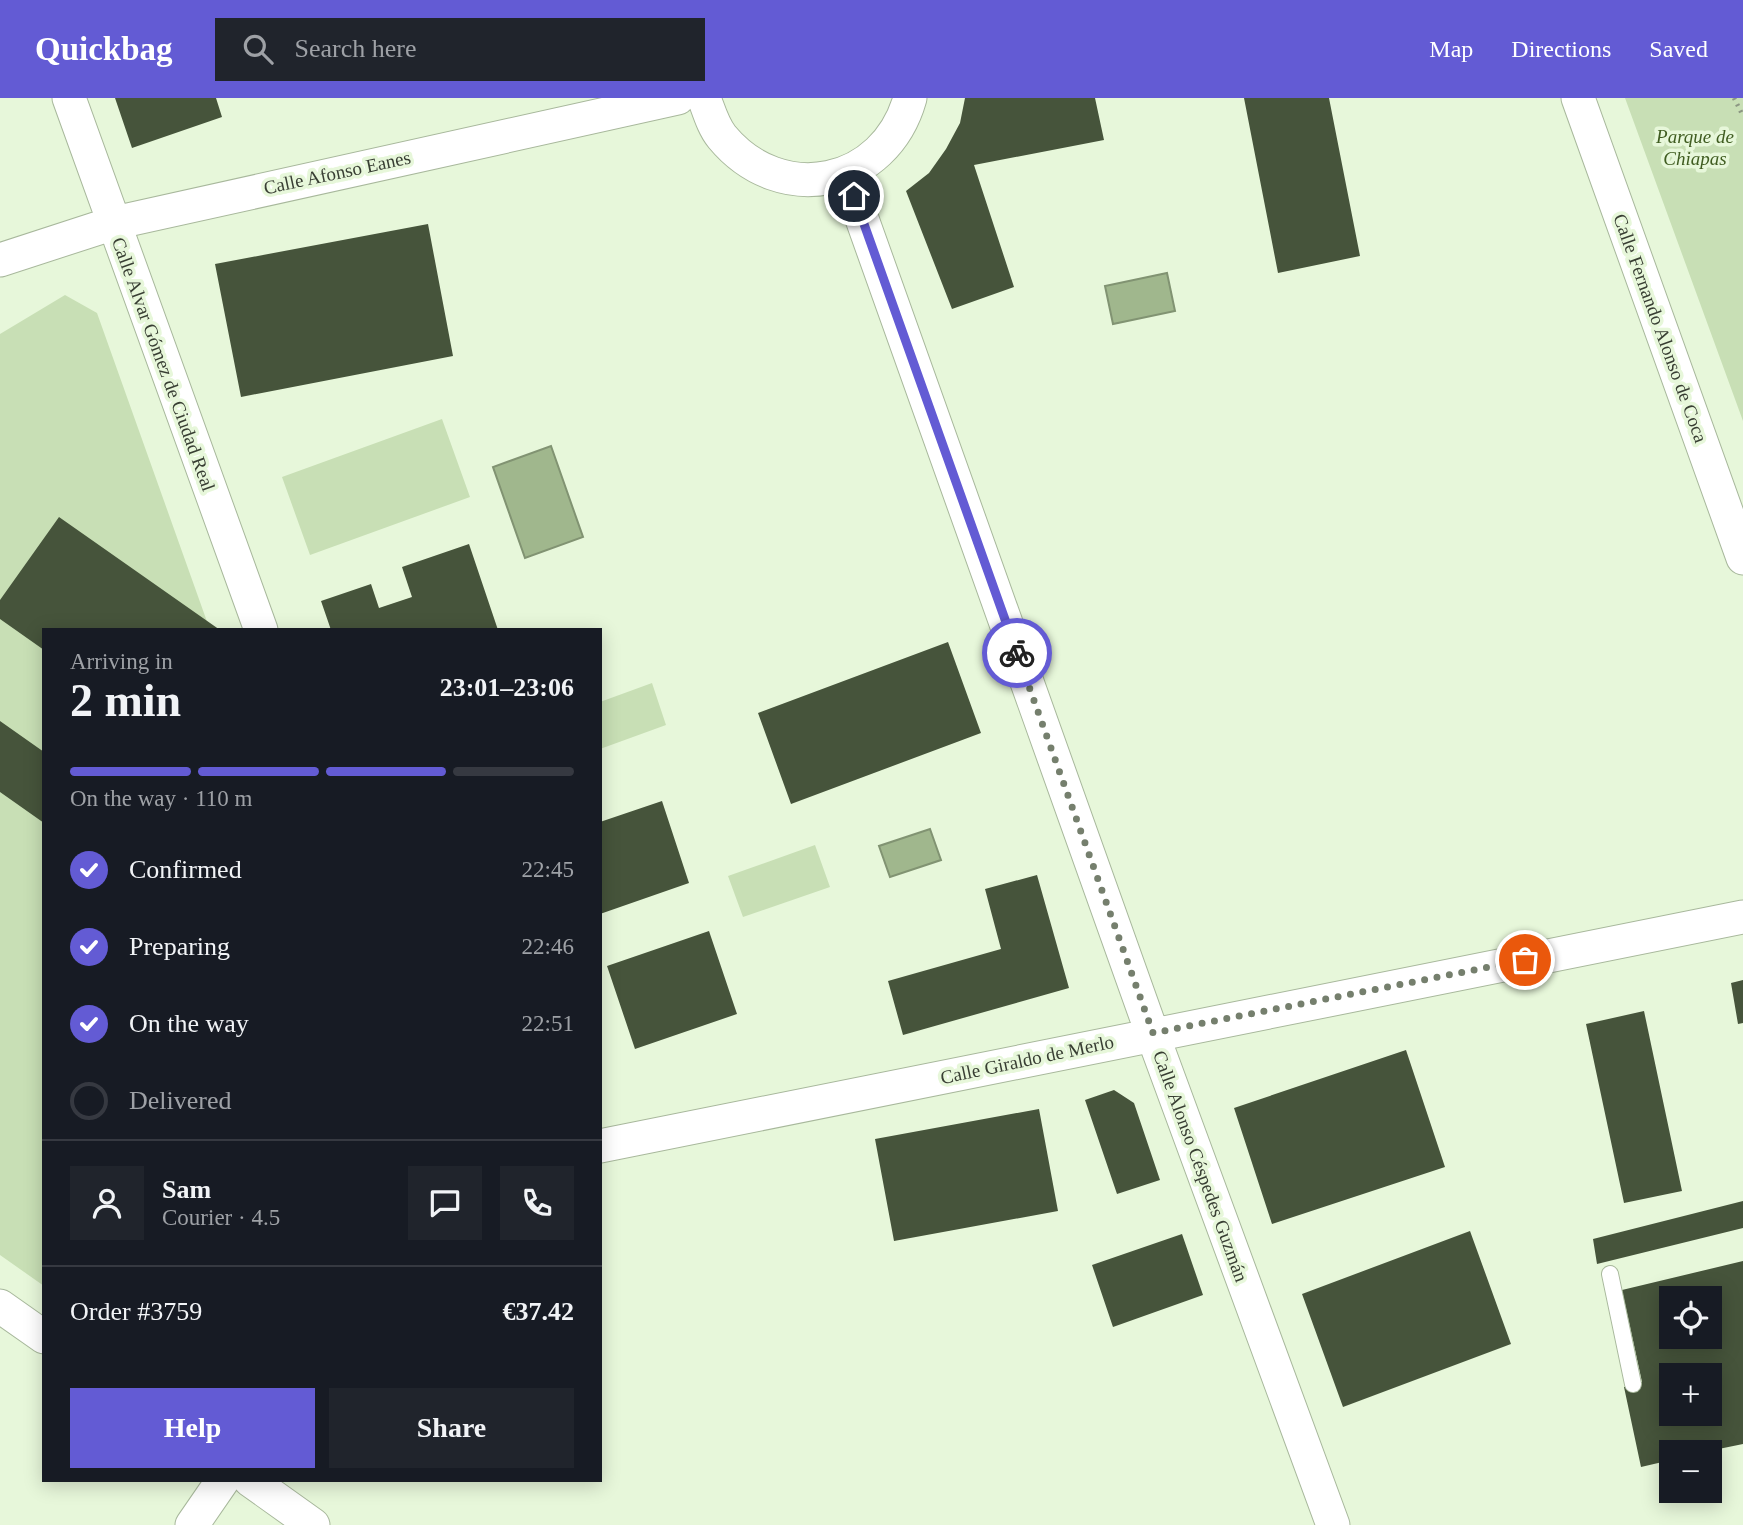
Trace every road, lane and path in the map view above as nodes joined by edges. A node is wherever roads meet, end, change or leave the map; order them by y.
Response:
1 (69, 98) edge
2 (678, 98) edge
3 (704, 98) edge
4 (910, 98) edge
5 (1578, 98) edge
6 (1734, 98) edge
7 (1743, 116) edge
8 (846, 174) junction
9 (114, 223) junction
10 (0, 260) edge
11 (1743, 558) edge
12 (260, 628) edge
13 (1743, 917) edge
14 (1153, 1033) junction
15 (602, 1146) edge
16 (1610, 1274) dead end
17 (0, 1306) edge
18 (42, 1336) edge
19 (1633, 1384) dead end
20 (222, 1482) edge
21 (253, 1482) edge
22 (192, 1525) edge
23 (313, 1525) edge
24 (1333, 1525) edge

1 - 9 street, Calle Alvar Gómez de Ciudad Real
2 - 9 street, Calle Afonso Eanes
3 - 8 street
4 - 8 street
5 - 11 street, Calle Fernando Alonso de Coca
6 - 7 path
8 - 14 street, Calle Alonso Céspedes Guzmán
9 - 10 street, Calle Afonso Eanes
9 - 12 street, Calle Alvar Gómez de Ciudad Real
13 - 14 street, Calle Giraldo de Merlo
14 - 15 street, Calle Giraldo de Merlo
14 - 24 street, Calle Alonso Céspedes Guzmán
16 - 19 lane
17 - 18 street
20 - 22 street
21 - 23 street

